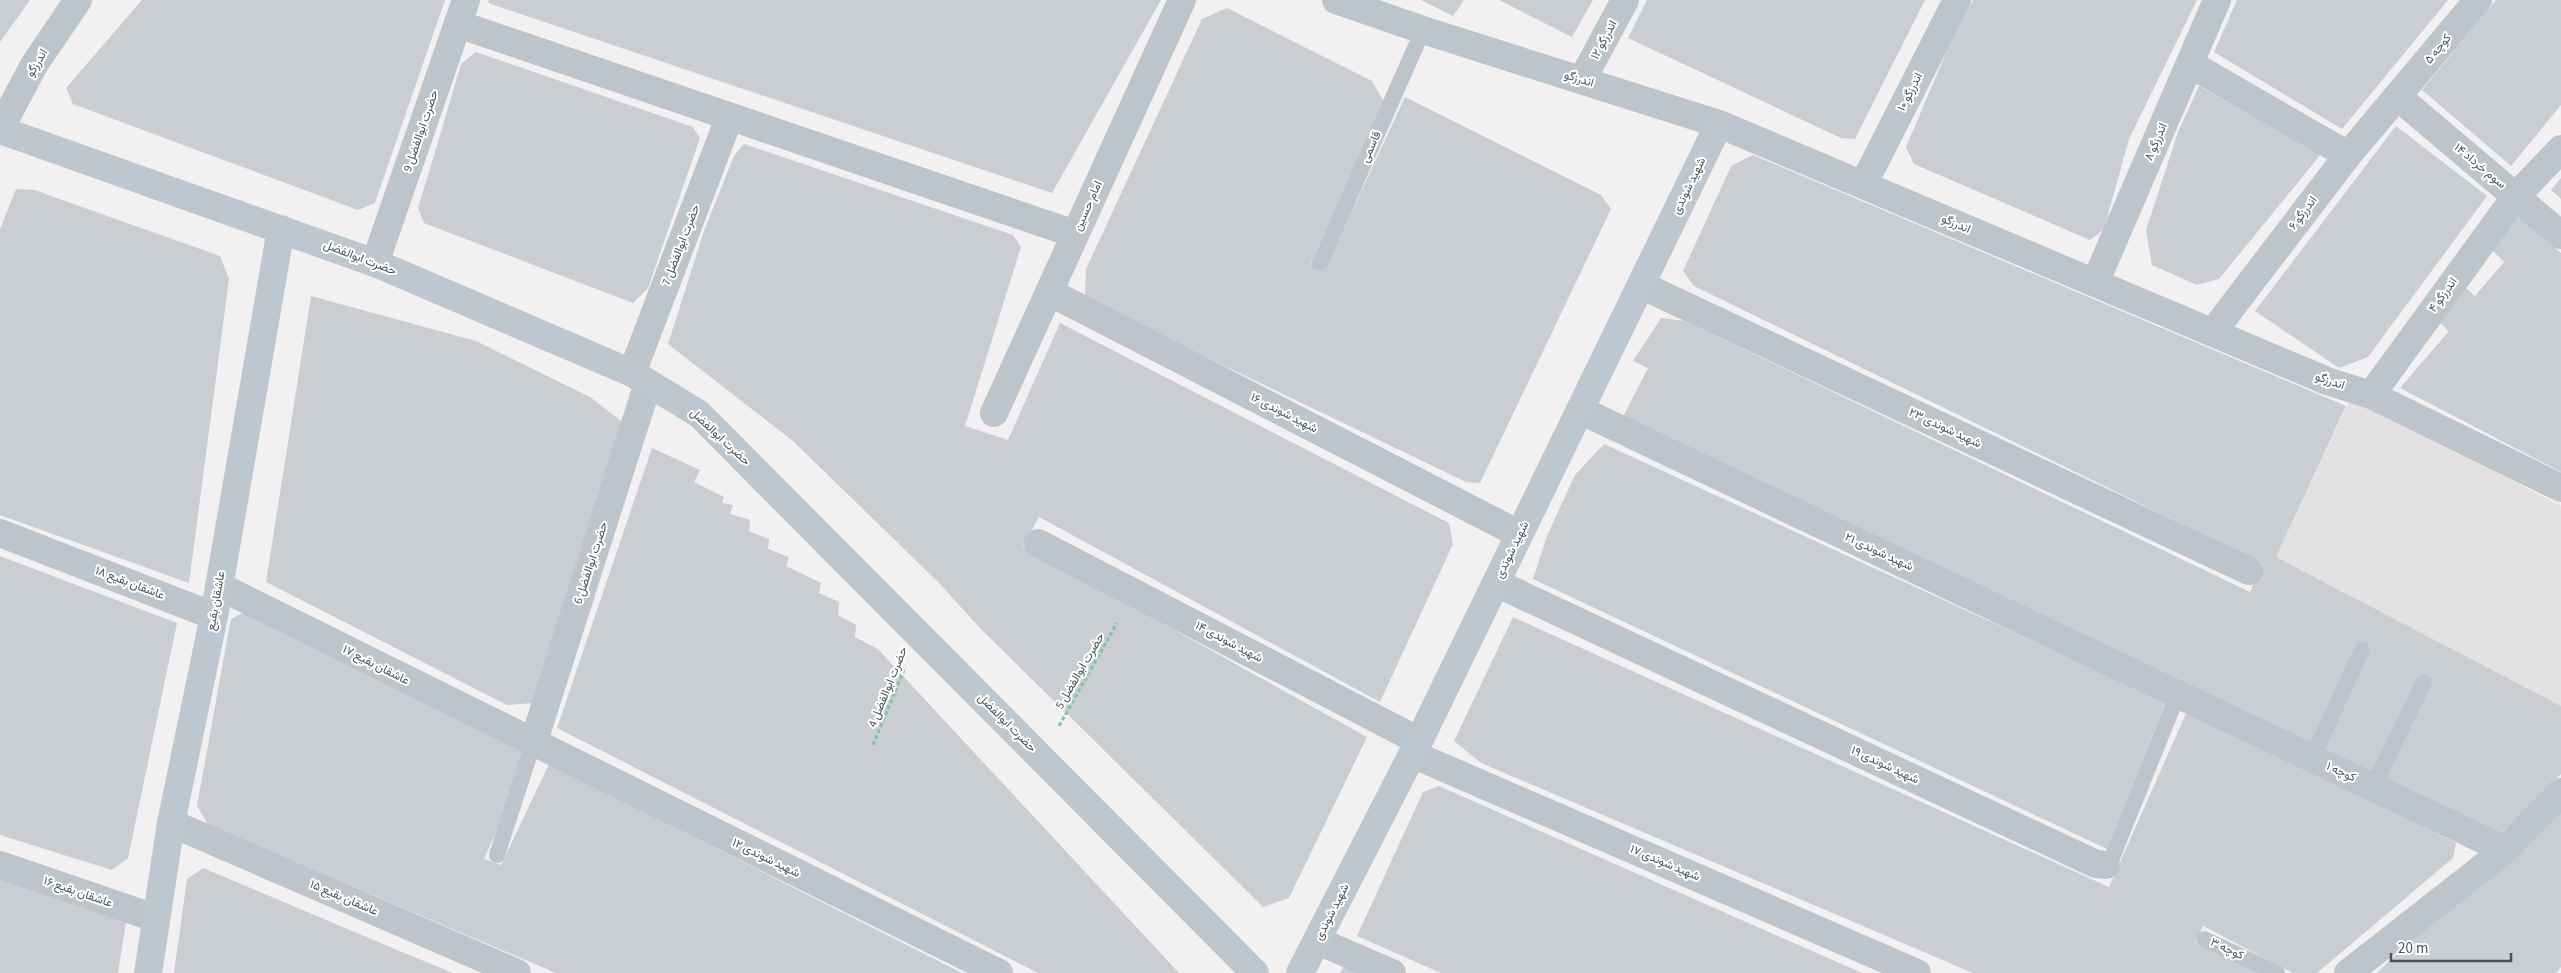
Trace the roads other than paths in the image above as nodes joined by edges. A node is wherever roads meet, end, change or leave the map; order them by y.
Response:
1 (78, 0) edge
2 (1182, 0) edge
3 (1336, 0) edge
4 (1625, 0) edge
5 (1957, 0) edge
6 (2217, 0) edge
7 (2478, 0) edge
8 (462, 12) edge
9 (1422, 30) junction
10 (2190, 64) junction
11 (1582, 80) junction
12 (2398, 97) junction
13 (729, 118) junction
14 (1719, 124) junction
15 (0, 130) edge
16 (2561, 149) edge
17 (2348, 155) junction
18 (1863, 185) junction
19 (2516, 196) junction
20 (281, 229) junction
21 (1075, 234) junction
22 (2561, 235) edge
23 (375, 263) junction
24 (1320, 263) dead end
25 (2095, 283) junction
26 (1642, 285) junction
27 (1049, 292) junction
28 (2212, 333) junction
29 (640, 378) junction
30 (2371, 395) junction
31 (1580, 410) junction
32 (994, 413) dead end
33 (2561, 488) edge
34 (0, 533) edge
35 (1520, 534) junction
36 (1038, 543) dead end
37 (2249, 570) dead end
38 (1496, 583) junction
39 (219, 586) junction
40 (214, 616) junction
41 (2362, 650) dead end
42 (2424, 682) dead end
43 (2178, 694) junction
44 (533, 744) junction
45 (1415, 748) junction
46 (2312, 758) junction
47 (2373, 787) junction
48 (2561, 792) edge
49 (171, 823) junction
50 (2505, 850) junction
51 (497, 855) dead end
52 (0, 865) edge
53 (2106, 865) joint
54 (155, 918) junction
55 (2204, 938) dead end
56 (1318, 941) junction
57 (148, 973) edge
58 (517, 973) edge
59 (998, 973) edge
60 (1256, 973) edge
61 (1300, 973) edge
62 (1392, 973) edge
63 (1917, 973) edge
64 (2277, 973) edge
65 (2348, 973) edge

1 - 15 street, اندرزگو
2 - 21 street, امام حسین
3 - 9 street, اندرزگو
4 - 11 street, اندرزگو ۱۲
5 - 18 street, اندرزگو ۱۰
6 - 10 street, اندرزگو ۸
7 - 12 street, کوچه ۵
8 - 13 street
8 - 23 street, حضرت ابوالفضل 9
9 - 11 street, اندرزگو
9 - 24 lane, قاسمی
10 - 17 street
10 - 25 street, اندرزگو ۸
11 - 14 street, اندرزگو
12 - 17 street, اندرزگو ۶
12 - 19 street, سوم خرداد ۱۴
13 - 21 street
13 - 29 street, حضرت ابوالفضل 7
14 - 18 street, اندرزگو
14 - 26 street, شهید شوندی
15 - 20 street, حضرت ابوالفضل
16 - 19 street
17 - 28 street, اندرزگو ۶
18 - 25 street, اندرزگو
19 - 22 street, سوم خرداد ۱۴
19 - 30 street, اندرزگو ۴
20 - 23 street, حضرت ابوالفضل
20 - 39 street, عاشقان بقیع
21 - 27 street, امام حسین
23 - 29 street, حضرت ابوالفضل
25 - 28 street, اندرزگو
26 - 31 street, شهید شوندی
26 - 37 street, شهید شوندی ۲۳
27 - 32 street, امام حسین
27 - 35 street, شهید شوندی ۱۶
28 - 30 street, اندرزگو
29 - 44 street, حضرت ابوالفضل 6
29 - 60 street, حضرت ابوالفضل
30 - 33 street, اندرزگو
31 - 35 street, شهید شوندی
31 - 43 street, شهید شوندی ۲۱
34 - 40 street, عاشقان بقیع ۱۸
35 - 38 street, شهید شوندی
36 - 45 street, شهید شوندی ۱۴
38 - 45 street, شهید شوندی
38 - 53 street, شهید شوندی ۱۹
39 - 40 street, عاشقان بقیع
39 - 44 street, عاشقان بقیع ۱۷
40 - 49 street, عاشقان بقیع
41 - 46 lane
42 - 47 lane
43 - 46 street, کوچه ۱
43 - 53 lane, شهید شوندی ۱۹
44 - 51 lane
44 - 59 street, شهید شوندی ۱۲
45 - 56 street, شهید شوندی
45 - 63 street, شهید شوندی ۱۷
46 - 47 street, کوچه ۱
47 - 50 street, کوچه ۱
48 - 50 street
49 - 54 street, عاشقان بقیع
49 - 58 street, عاشقان بقیع ۱۵
50 - 65 street
52 - 54 street, عاشقان بقیع ۱۶
54 - 57 street, عاشقان بقیع
55 - 64 lane, کوچه ۳
56 - 61 street, شهید شوندی
56 - 62 street

